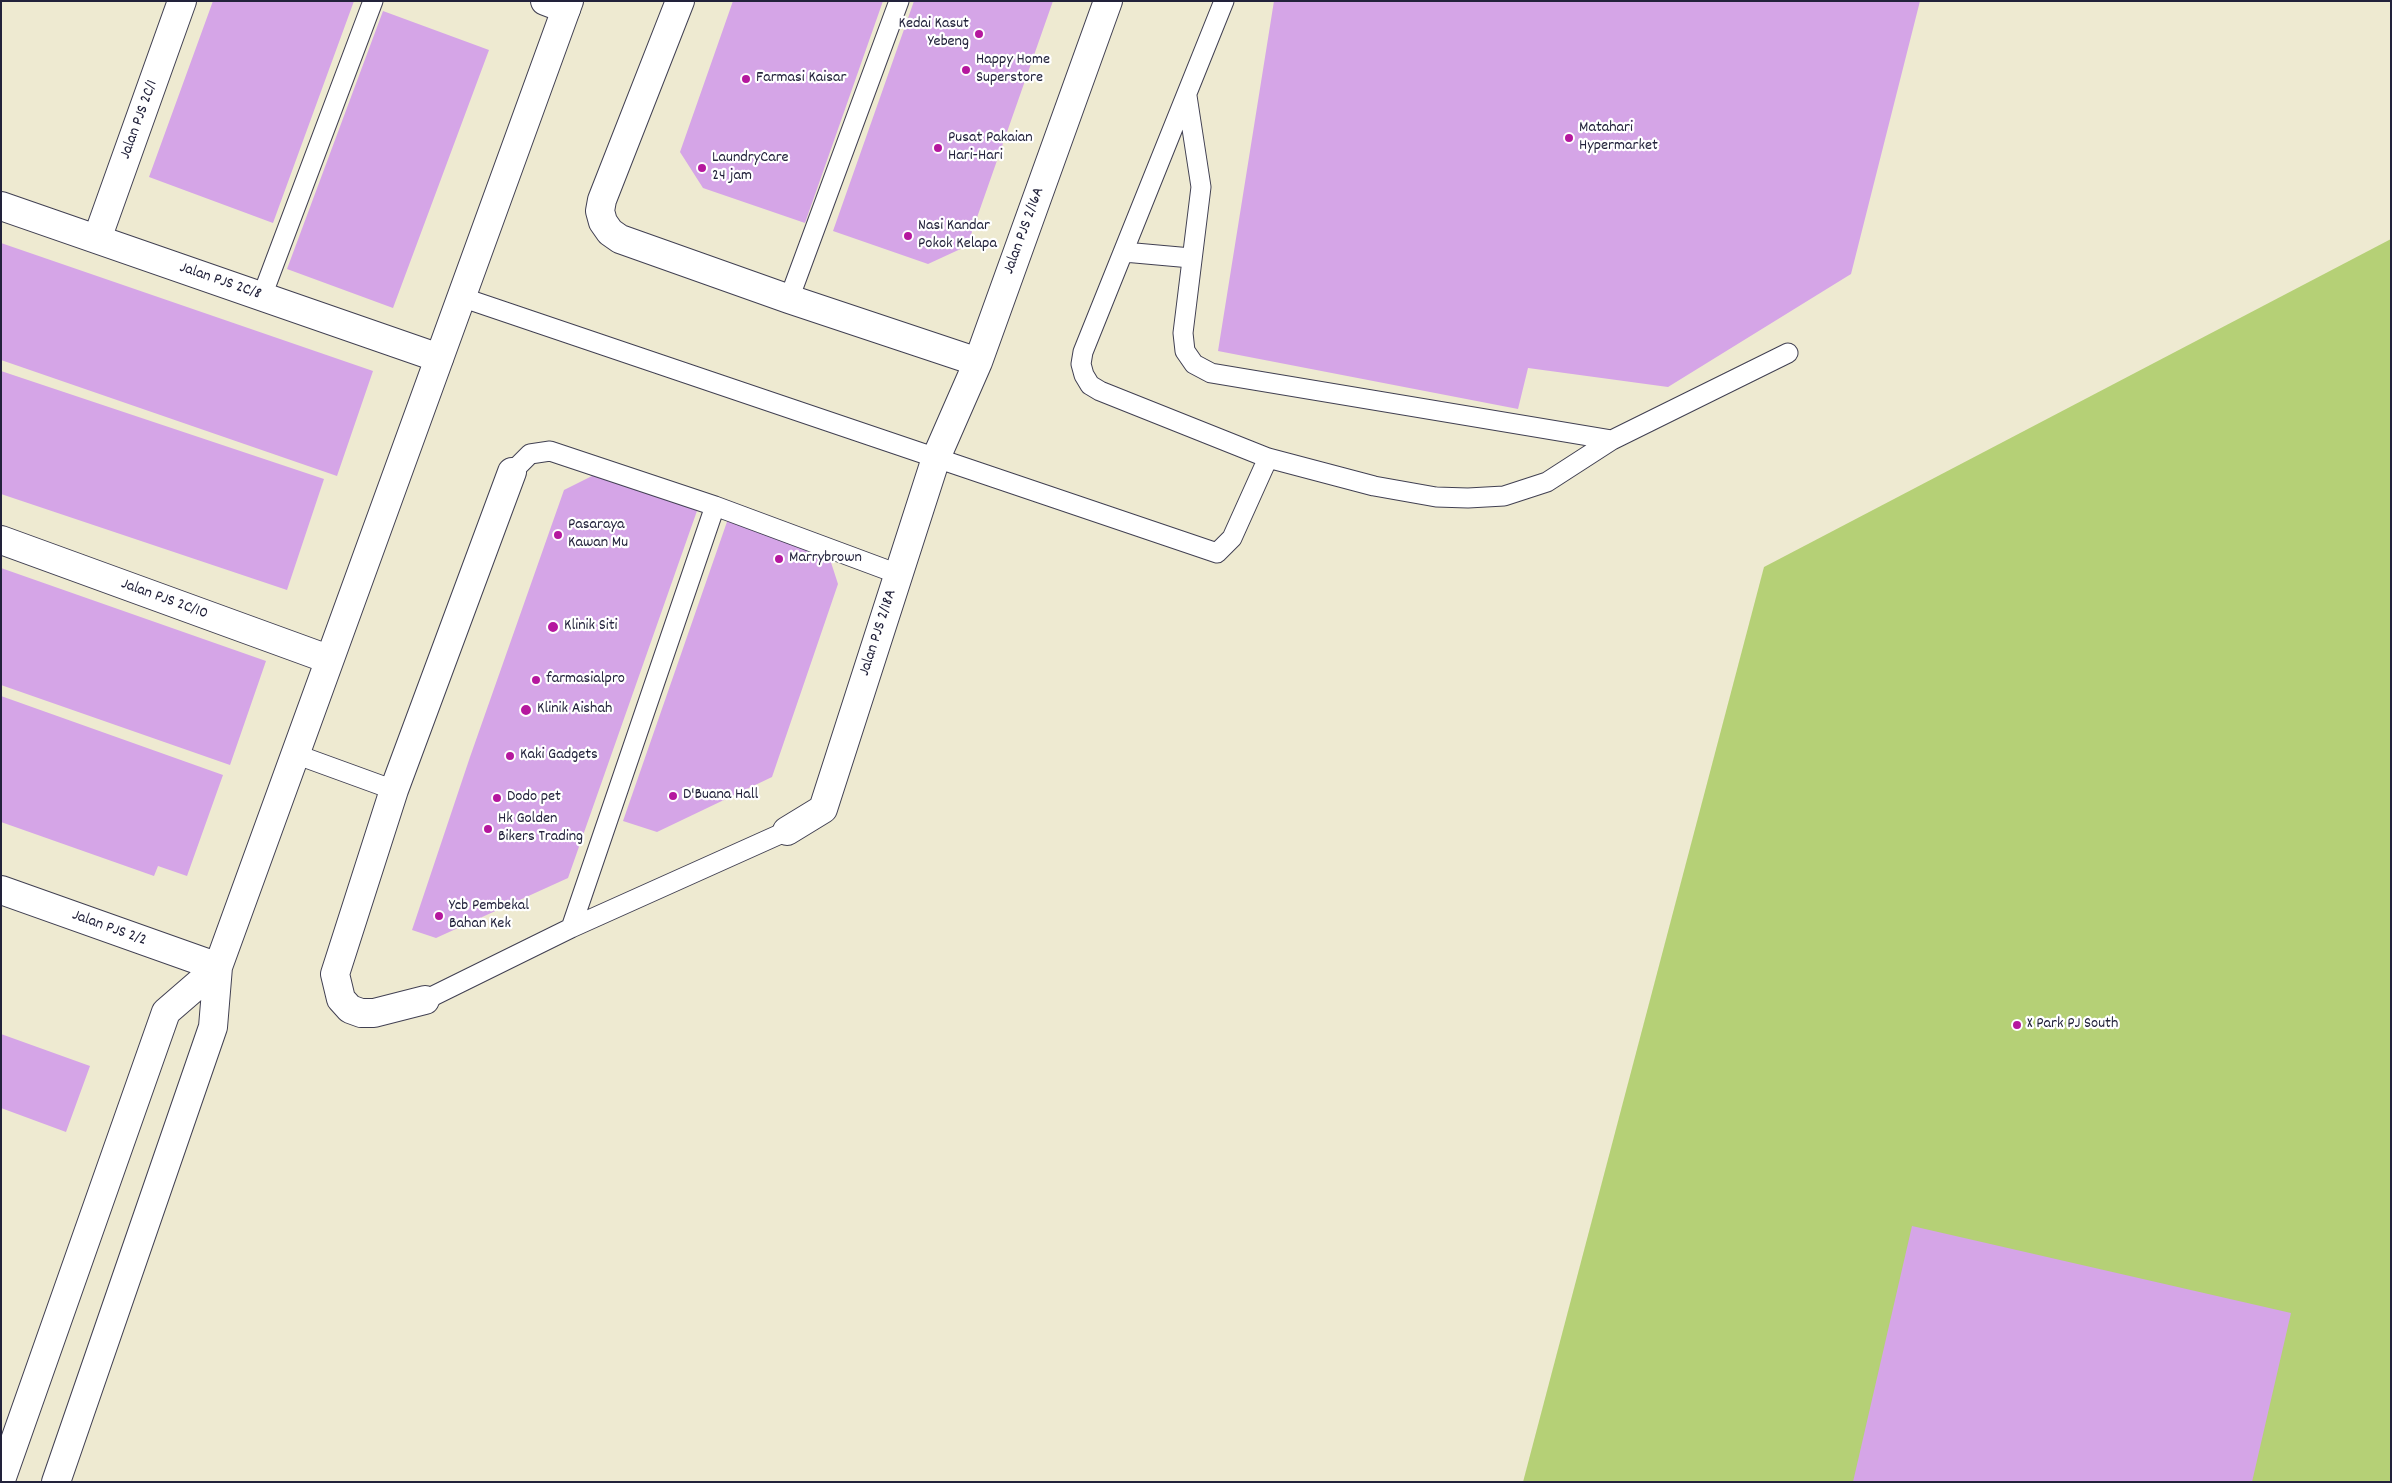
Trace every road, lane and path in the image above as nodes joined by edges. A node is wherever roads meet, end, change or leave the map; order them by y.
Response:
1 (182, 1) edge
2 (373, 1) edge
3 (680, 1) edge
4 (899, 1) edge
5 (1108, 1) edge
6 (1224, 1) edge
7 (560, 4) edge
8 (1187, 94) junction
9 (1, 206) edge
10 (97, 239) junction
11 (1124, 252) junction
12 (1191, 258) junction
13 (262, 296) junction
14 (461, 297) junction
15 (789, 300) junction
16 (1788, 353) dead end
17 (439, 358) junction
18 (978, 362) junction
19 (1612, 440) junction
20 (936, 458) junction
21 (1268, 458) junction
22 (512, 472) joint
23 (715, 506) junction
24 (1, 540) edge
25 (898, 574) junction
26 (328, 659) junction
27 (296, 754) junction
28 (394, 790) junction
29 (788, 831) joint
30 (1, 890) edge
31 (571, 928) junction
32 (218, 966) junction
33 (425, 1000) joint
34 (1, 1480) edge
35 (56, 1482) edge

1 - 10 street, Jalan PJS 2C/1
2 - 13 lane
3 - 15 street
4 - 15 lane
5 - 18 street, Jalan PJS 2/16A
6 - 8 lane
7 - 14 street
8 - 11 lane
8 - 12 lane
9 - 10 street, Jalan PJS 2C/8
10 - 13 street, Jalan PJS 2C/8
11 - 12 lane
11 - 21 lane
12 - 19 lane
13 - 17 street, Jalan PJS 2C/8
14 - 17 street
14 - 20 lane
15 - 18 street
16 - 19 lane
17 - 26 street
18 - 20 street, Jalan PJS 2/16A
19 - 21 lane
20 - 21 lane
20 - 25 street, Jalan PJS 2/18A
22 - 23 lane
22 - 28 street
23 - 25 lane
23 - 31 lane
24 - 26 street, Jalan PJS 2C/10
25 - 29 street, Jalan PJS 2/18A
26 - 27 street
27 - 28 lane
27 - 32 street
28 - 33 street
29 - 31 lane
30 - 32 street, Jalan PJS 2/2
31 - 33 lane
32 - 34 street
32 - 35 street

